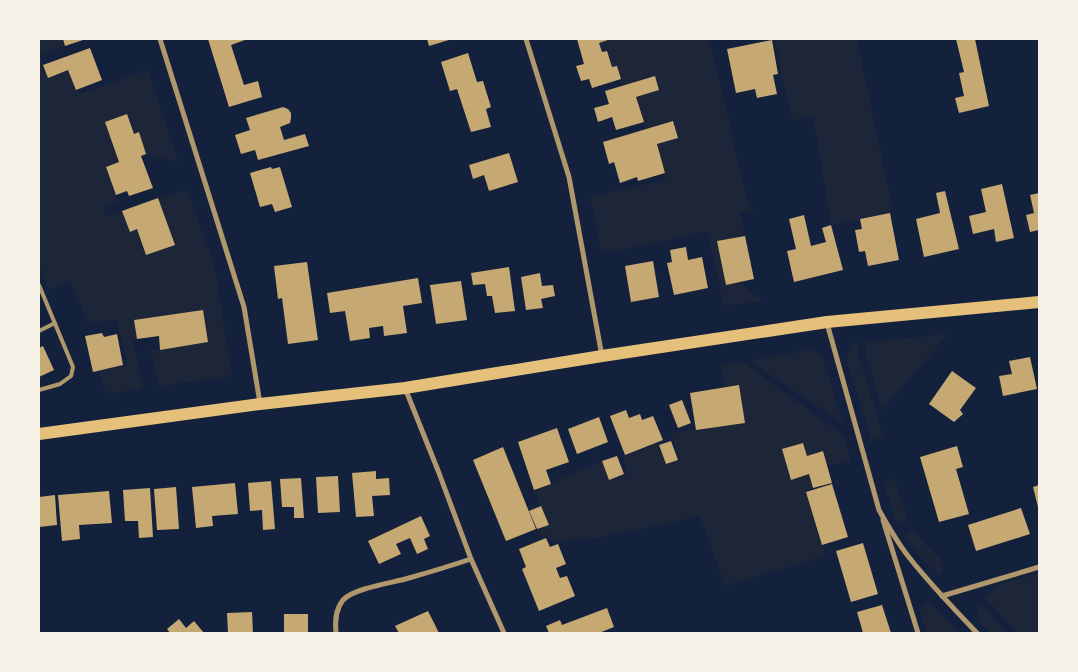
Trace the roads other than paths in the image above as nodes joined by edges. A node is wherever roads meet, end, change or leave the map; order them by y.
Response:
1 (160, 39) edge
2 (526, 39) edge
3 (39, 285) edge
4 (1039, 302) edge
5 (827, 322) junction
6 (55, 324) junction
7 (39, 331) edge
8 (602, 356) junction
9 (404, 388) junction
10 (39, 390) edge
11 (260, 404) junction
12 (39, 434) edge
13 (880, 510) junction
14 (471, 559) junction
15 (1039, 567) edge
16 (942, 596) junction
17 (336, 633) edge
18 (504, 633) edge
19 (918, 633) edge
20 (977, 633) edge

1 - 11 street
2 - 8 street
3 - 6 lane
4 - 5 main road
5 - 8 main road
5 - 13 street
6 - 7 lane
6 - 10 lane
8 - 9 main road
9 - 11 main road
9 - 14 street
11 - 12 main road
13 - 16 street
13 - 19 street
14 - 17 street
14 - 18 street
15 - 16 street
16 - 20 street

